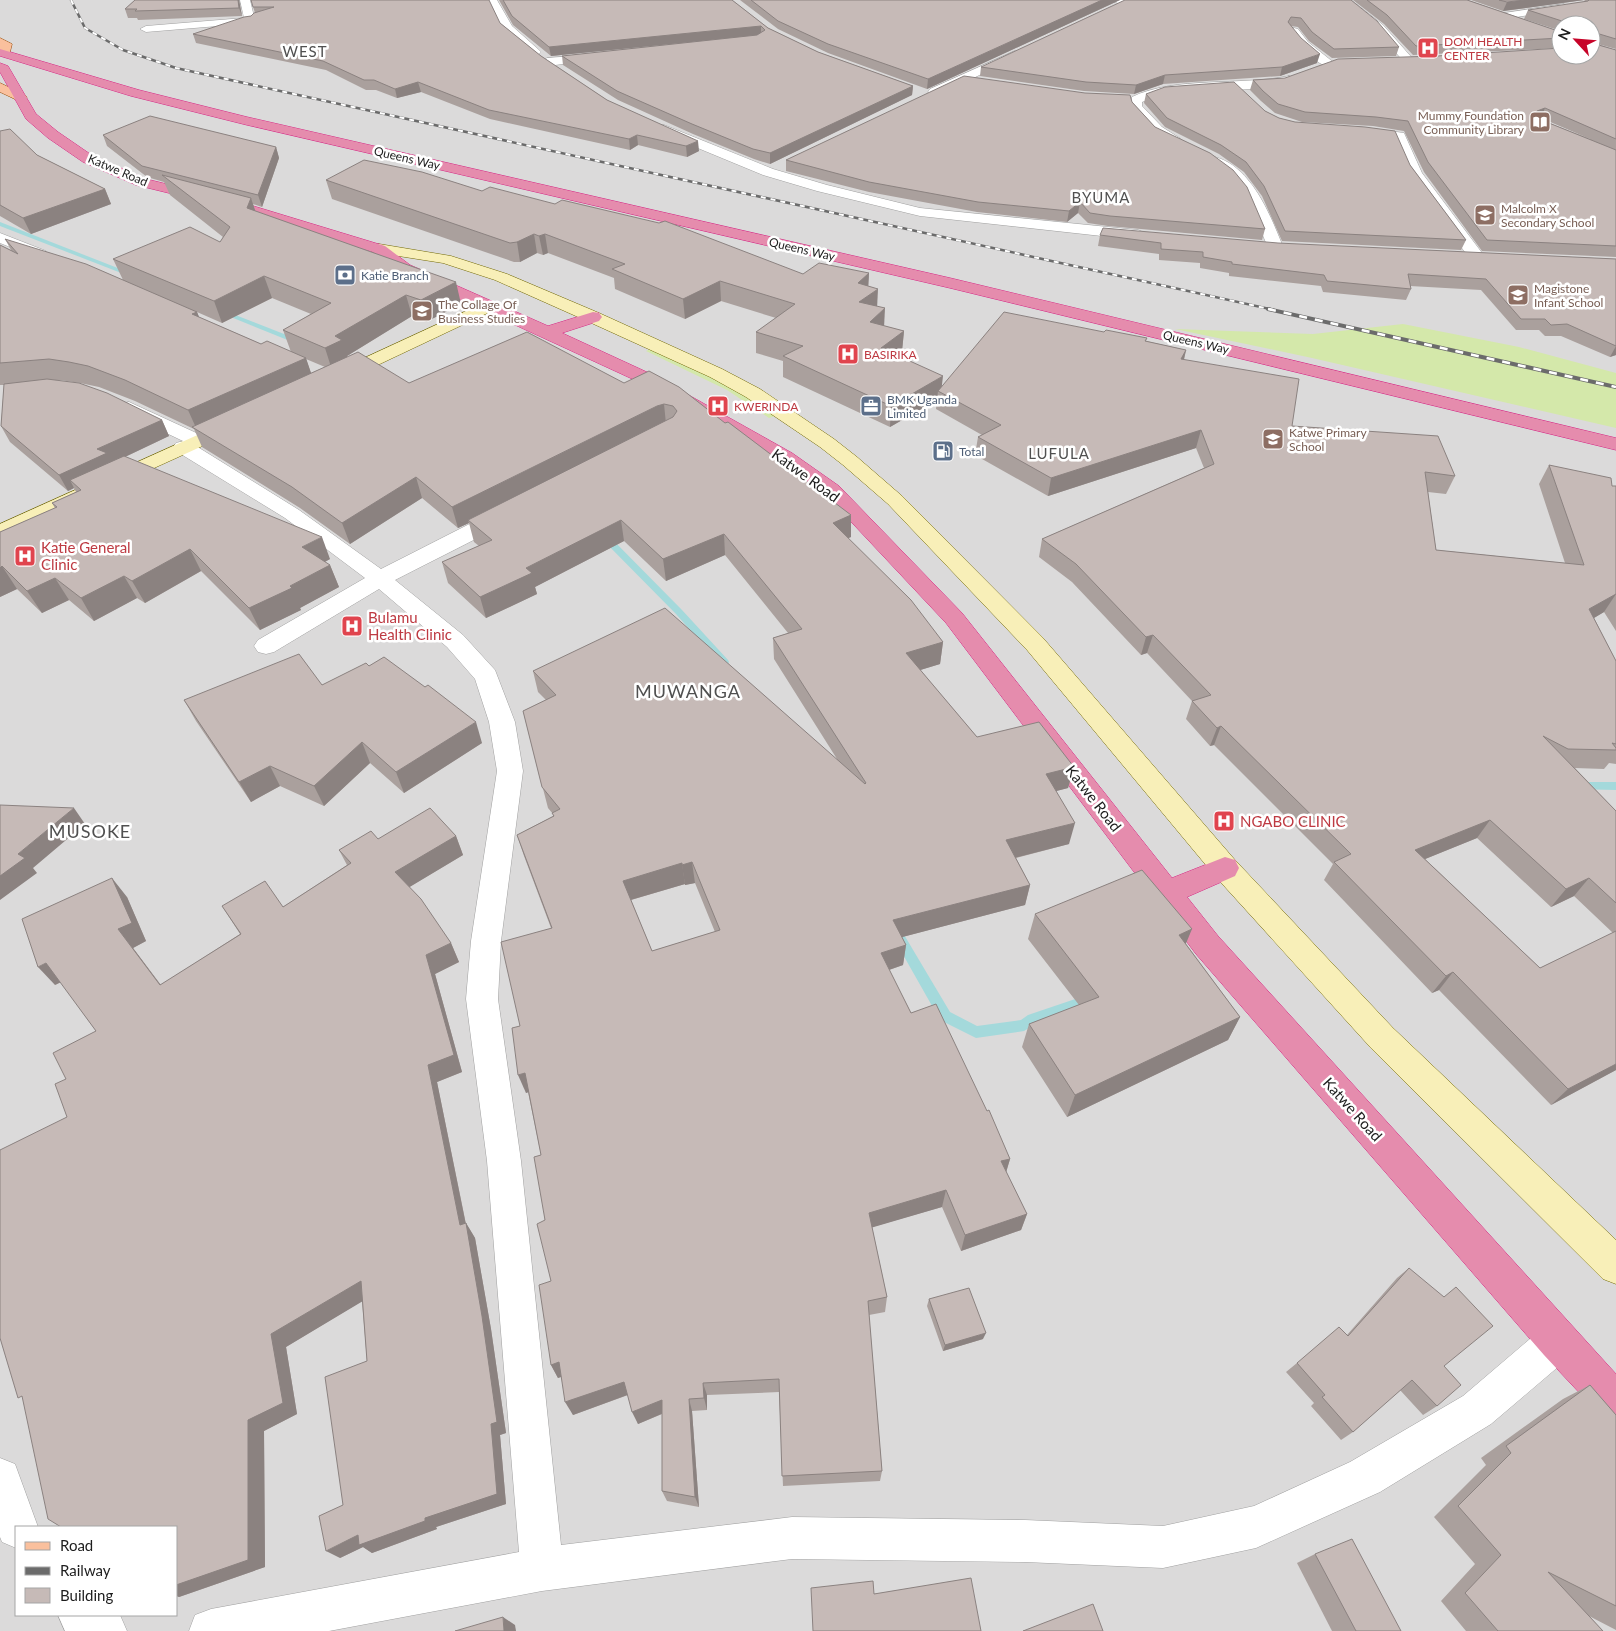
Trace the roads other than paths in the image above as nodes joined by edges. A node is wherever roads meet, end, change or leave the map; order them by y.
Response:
1 (245, 0) edge
2 (492, 0) edge
3 (1345, 0) edge
4 (1125, 1) edge
5 (1578, 6) edge
6 (1109, 10) edge
7 (1528, 25) edge
8 (146, 29) dead end
9 (1293, 30) edge
10 (1022, 50) edge
11 (1, 53) edge
12 (614, 55) edge
13 (1394, 61) edge
14 (547, 62) junction
15 (1312, 71) edge
16 (563, 73) edge
17 (1298, 77) edge
18 (962, 79) junction
19 (980, 82) edge
20 (1236, 84) junction
21 (0, 87) edge
22 (923, 95) edge
23 (1248, 97) edge
24 (21, 98) junction
25 (654, 124) edge
26 (1345, 129) edge
27 (1190, 150) edge
28 (1206, 156) edge
29 (786, 164) edge
30 (762, 176) junction
31 (1149, 236) edge
32 (0, 238) edge
33 (1256, 246) edge
34 (379, 249) junction
35 (427, 256) junction
36 (1456, 256) edge
37 (53, 259) edge
38 (404, 268) junction
39 (488, 306) junction
40 (593, 317) junction
41 (547, 332) junction
42 (327, 379) edge
43 (109, 400) edge
44 (252, 416) edge
45 (190, 444) junction
46 (1616, 444) edge
47 (520, 508) edge
48 (0, 532) edge
49 (380, 579) junction
50 (266, 646) dead end
51 (1226, 868) junction
52 (1167, 893) junction
53 (1616, 1266) edge
54 (1558, 1341) junction
55 (1616, 1403) edge
56 (0, 1479) edge
57 (17, 1526) edge
58 (542, 1569) junction
59 (81, 1616) edge
60 (105, 1631) edge
61 (211, 1631) edge

1 - 8 street
2 - 14 street
3 - 13 street
4 - 6 street
5 - 7 street
9 - 15 street
10 - 18 street
11 - 24 highway, Katwe Road
11 - 46 highway, Queens Way
12 - 14 street
14 - 16 street
17 - 20 street
18 - 19 street
18 - 22 street
20 - 23 street
20 - 27 street
21 - 24 main road
24 - 34 highway, Katwe Road
25 - 30 street
26 - 36 street
28 - 33 street
29 - 30 street
30 - 31 street
32 - 37 street
34 - 35 street, Katwe Road
34 - 38 highway, Katwe Road
35 - 38 highway
35 - 40 street, Katwe Road
38 - 39 highway, Katwe Road
39 - 41 highway, Katwe Road
39 - 42 street
40 - 41 highway
40 - 51 street, Katwe Road
41 - 52 highway, Katwe Road
43 - 45 street
44 - 45 street
45 - 48 street
45 - 49 street
47 - 49 street
49 - 50 street
49 - 58 street
51 - 52 highway
51 - 53 street, Katwe Road
52 - 54 highway, Katwe Road
54 - 55 highway, Katwe Road
54 - 58 street
56 - 57 street
58 - 61 street
59 - 60 street

